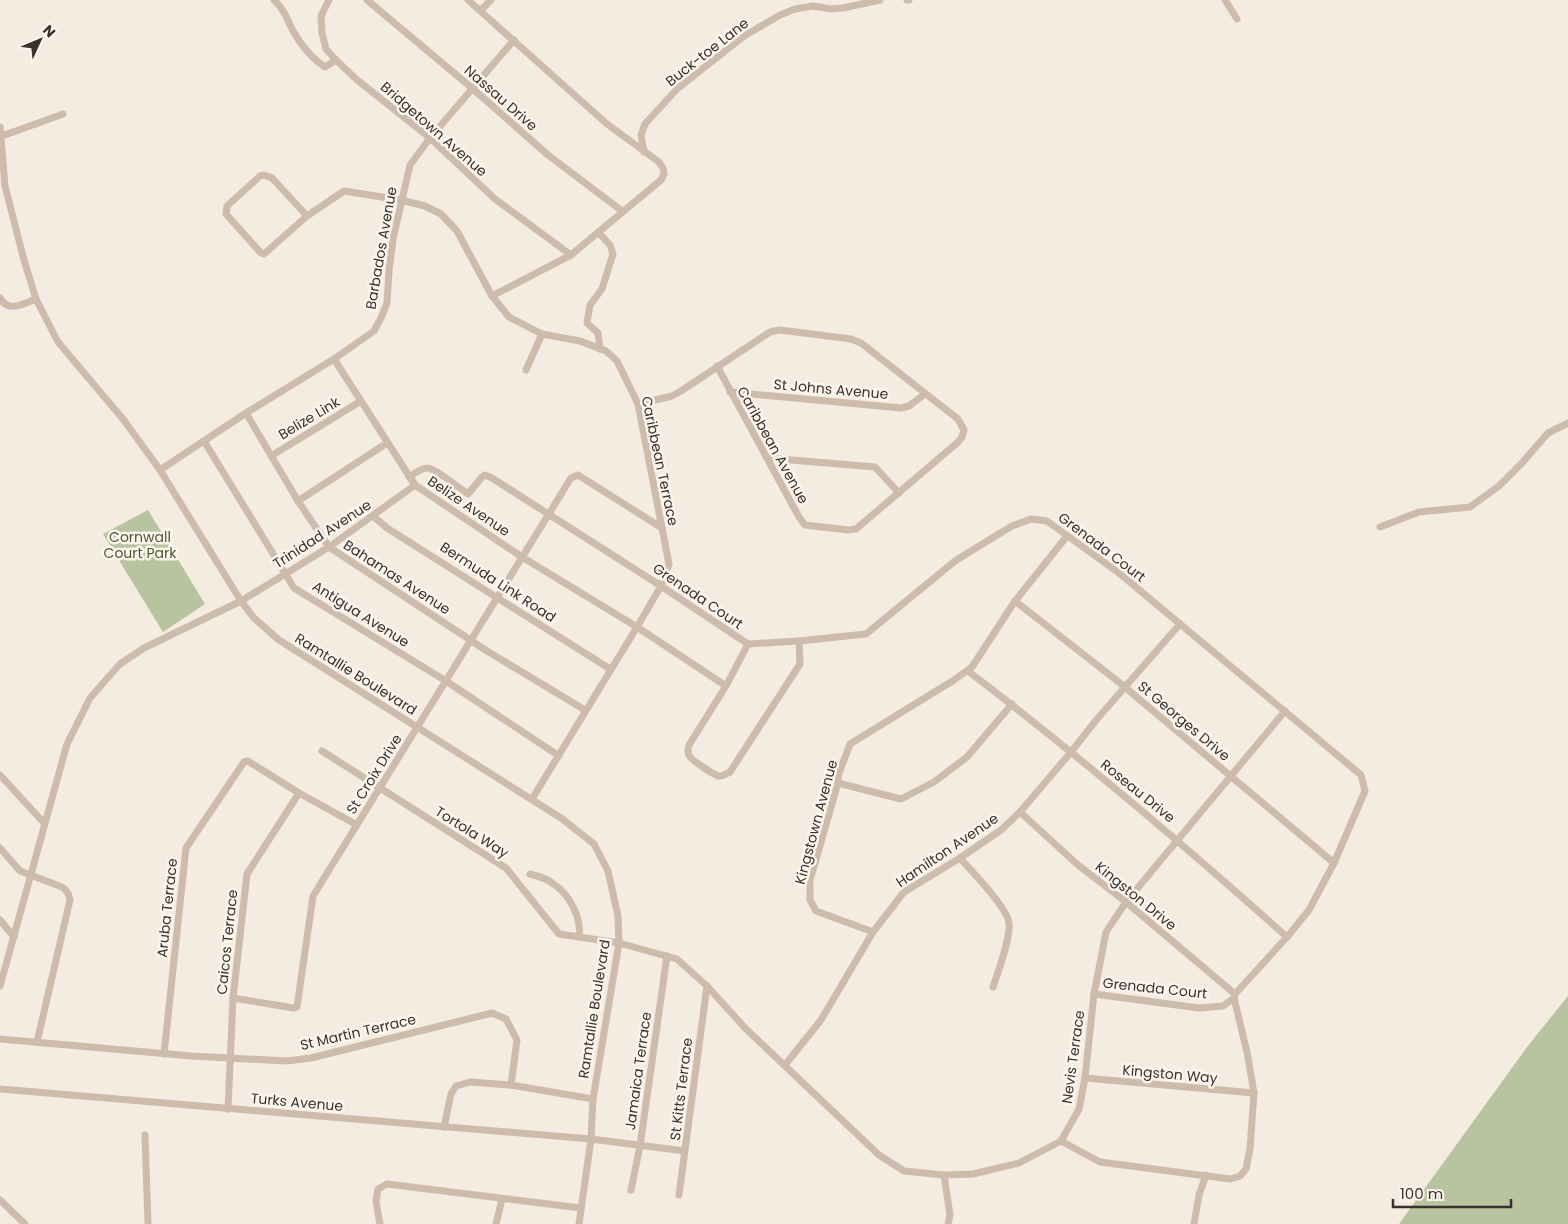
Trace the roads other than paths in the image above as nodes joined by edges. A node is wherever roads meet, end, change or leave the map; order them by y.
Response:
1 (274, 0) edge
2 (330, 0) edge
3 (367, 0) edge
4 (468, 0) edge
5 (490, 0) edge
6 (880, 0) edge
7 (1224, 0) edge
8 (813, 3) edge
9 (481, 10) junction
10 (1237, 18) dead end
11 (514, 40) junction
12 (336, 60) junction
13 (472, 88) junction
14 (63, 114) dead end
15 (0, 127) edge
16 (2, 136) junction
17 (430, 138) junction
18 (644, 152) junction
19 (401, 200) junction
20 (622, 211) junction
21 (307, 216) junction
22 (598, 232) junction
23 (571, 255) junction
24 (492, 296) junction
25 (0, 298) edge
26 (36, 299) junction
27 (542, 334) junction
28 (600, 349) junction
29 (334, 359) junction
30 (716, 366) junction
31 (526, 370) dead end
32 (730, 392) junction
33 (925, 394) junction
34 (360, 401) junction
35 (638, 404) junction
36 (246, 413) junction
37 (1568, 423) edge
38 (204, 441) junction
39 (388, 443) junction
40 (271, 456) junction
41 (767, 458) junction
42 (160, 470) junction
43 (409, 477) junction
44 (415, 486) junction
45 (899, 493) junction
46 (298, 501) junction
47 (548, 514) junction
48 (372, 516) junction
49 (662, 528) junction
50 (1380, 528) dead end
51 (1067, 536) junction
52 (329, 547) junction
53 (522, 557) junction
54 (284, 574) junction
55 (661, 586) junction
56 (497, 597) junction
57 (241, 601) junction
58 (1015, 602) junction
59 (1180, 624) junction
60 (637, 627) junction
61 (471, 640) junction
62 (799, 641) junction
63 (748, 644) junction
64 (610, 669) junction
65 (968, 671) junction
66 (446, 681) junction
67 (726, 686) junction
68 (1126, 687) junction
69 (1012, 704) junction
70 (585, 710) junction
71 (1285, 711) junction
72 (417, 727) junction
73 (322, 751) dead end
74 (1071, 752) junction
75 (558, 756) junction
76 (0, 775) edge
77 (1231, 776) junction
78 (838, 783) junction
79 (380, 787) junction
80 (299, 793) junction
81 (532, 799) junction
82 (1020, 812) junction
83 (44, 823) junction
84 (357, 825) junction
85 (1178, 840) junction
86 (0, 848) edge
87 (960, 858) junction
88 (1334, 863) junction
89 (530, 874) dead end
90 (30, 876) junction
91 (1126, 902) junction
92 (0, 920) edge
93 (873, 932) junction
94 (14, 937) junction
95 (579, 937) junction
96 (1287, 937) junction
97 (619, 943) junction
98 (666, 956) junction
99 (0, 986) edge
100 (706, 986) junction
101 (993, 987) dead end
102 (1094, 994) junction
103 (1234, 996) junction
104 (234, 998) junction
105 (0, 1039) edge
106 (37, 1042) junction
107 (164, 1054) junction
108 (230, 1058) junction
109 (785, 1065) junction
110 (1085, 1078) junction
111 (511, 1086) junction
112 (0, 1089) edge
113 (1254, 1093) junction
114 (593, 1099) junction
115 (228, 1109) junction
116 (444, 1127) junction
117 (145, 1135) dead end
118 (591, 1139) junction
119 (1061, 1141) junction
120 (640, 1146) junction
121 (686, 1152) junction
122 (944, 1174) junction
123 (1206, 1175) junction
124 (631, 1190) dead end
125 (679, 1195) dead end
126 (502, 1199) junction
127 (0, 1200) edge
128 (581, 1208) junction
129 (25, 1224) edge
130 (148, 1224) edge
131 (380, 1224) edge
132 (496, 1224) edge
133 (579, 1224) edge
134 (948, 1224) edge
135 (1194, 1224) edge

1 - 12 street
2 - 12 street, Bridgetown Avenue
3 - 13 street, Nassau Drive
4 - 9 street
5 - 9 street
6 - 8 street, Buck-toe Lane
7 - 10 street
8 - 18 street, Buck-toe Lane
9 - 11 street
11 - 13 street, Barbados Avenue
11 - 18 street
12 - 17 street, Bridgetown Avenue
13 - 17 street, Barbados Avenue
13 - 20 street, Nassau Drive
14 - 16 street
15 - 16 street, Ramtallie Boulevard
16 - 26 street, Ramtallie Boulevard
17 - 19 street, Barbados Avenue
17 - 23 street, Bridgetown Avenue
18 - 20 street
19 - 21 street, Caribbean Terrace
19 - 24 street, Caribbean Terrace
19 - 29 street, Barbados Avenue
20 - 22 street
21 - 21 street, Caribbean Terrace
22 - 23 street
22 - 28 street
23 - 24 street
24 - 27 street, Caribbean Terrace
25 - 26 street
26 - 42 street, Ramtallie Boulevard
27 - 28 street, Caribbean Terrace
27 - 31 street
28 - 35 street, Caribbean Terrace
29 - 34 street, Belize Avenue
29 - 36 street, Barbados Avenue
30 - 32 street, Caribbean Avenue
30 - 33 street, Caribbean Avenue
30 - 35 street, Caribbean Avenue
32 - 33 street, St Johns Avenue
32 - 41 street, Caribbean Avenue
33 - 45 street, Caribbean Avenue
34 - 39 street, Belize Avenue
34 - 40 street, Belize Link
35 - 49 street, Caribbean Terrace
36 - 38 street, Barbados Avenue
36 - 40 street, Bahamas Avenue
37 - 50 street
38 - 42 street, Barbados Avenue
38 - 54 street, Antigua Avenue
39 - 43 street, Belize Avenue
39 - 46 street
40 - 46 street, Bahamas Avenue
41 - 45 street
41 - 45 street, Caribbean Avenue
42 - 57 street, Ramtallie Boulevard
43 - 44 street, Belize Avenue
43 - 47 street, Grenada Court
44 - 48 street, Trinidad Avenue
44 - 53 street, Belize Avenue
46 - 52 street, Bahamas Avenue
47 - 49 street, St Croix Drive
47 - 53 street, St Croix Drive
47 - 55 street, Grenada Court
48 - 52 street, Trinidad Avenue
48 - 56 street, Bermuda Link Road
49 - 55 street, Caribbean Terrace
51 - 58 street, Kingstown Avenue
51 - 59 street, Grenada Court
51 - 62 street, Grenada Court
52 - 54 street, Trinidad Avenue
52 - 61 street, Bahamas Avenue
53 - 56 street, St Croix Drive
53 - 60 street, Belize Avenue
54 - 57 street, Trinidad Avenue
54 - 66 street, Antigua Avenue
55 - 60 street, Caribbean Terrace
55 - 63 street, Grenada Court
56 - 61 street, St Croix Drive
56 - 64 street, Bermuda Link Road
57 - 72 street, Ramtallie Boulevard
57 - 83 street, Trinidad Avenue
58 - 65 street, Kingstown Avenue
58 - 68 street, St Georges Drive
59 - 68 street, Hamilton Avenue
59 - 71 street, Grenada Court
60 - 64 street, Caribbean Terrace
60 - 67 street, Belize Avenue
61 - 66 street, St Croix Drive
61 - 70 street, Bahamas Avenue
62 - 63 street, Grenada Court
62 - 67 street
63 - 67 street
64 - 70 street, Caribbean Terrace
65 - 69 street, Roseau Drive
65 - 78 street, Kingstown Avenue
66 - 72 street, St Croix Drive
66 - 75 street, Antigua Avenue
68 - 74 street, Hamilton Avenue
68 - 77 street, St Georges Drive
69 - 74 street, Roseau Drive
69 - 78 street
70 - 75 street, Caribbean Terrace
71 - 77 street, Nevis Terrace
71 - 88 street, Grenada Court
72 - 79 street, St Croix Drive
72 - 81 street, Ramtallie Boulevard
73 - 79 street, Tortola Way
74 - 82 street, Hamilton Avenue
74 - 85 street, Roseau Drive
75 - 81 street, Caribbean Terrace
76 - 83 street
77 - 85 street, Nevis Terrace
77 - 88 street, St Georges Drive
78 - 93 street, Kingstown Avenue
79 - 84 street, St Croix Drive
79 - 95 street, Tortola Way
80 - 84 street, Aruba Terrace
80 - 104 street, Caicos Terrace
80 - 107 street, Aruba Terrace
81 - 97 street, Ramtallie Boulevard
82 - 87 street, Hamilton Avenue
82 - 91 street, Kingston Drive
83 - 90 street, Trinidad Avenue
84 - 104 street, St Croix Drive
85 - 91 street, Nevis Terrace
85 - 96 street, Roseau Drive
86 - 90 street
87 - 93 street, Hamilton Avenue
87 - 101 street
88 - 96 street, Grenada Court
89 - 95 street
90 - 94 street, Trinidad Avenue
90 - 106 street
91 - 102 street, Nevis Terrace
91 - 103 street, Kingston Drive
92 - 94 street
93 - 109 street, Hamilton Avenue
94 - 99 street, Trinidad Avenue
95 - 97 street, Tortola Way
96 - 103 street, Grenada Court
97 - 98 street
97 - 114 street, Ramtallie Boulevard
98 - 100 street
98 - 120 street, Jamaica Terrace
100 - 109 street
100 - 121 street, St Kitts Terrace
102 - 103 street, Grenada Court
102 - 110 street, Nevis Terrace
103 - 113 street
104 - 108 street, Caicos Terrace
105 - 106 street, St Martin Terrace
106 - 107 street, St Martin Terrace
107 - 108 street, St Martin Terrace
108 - 111 street, St Martin Terrace
108 - 115 street, Caicos Terrace
109 - 122 street
110 - 113 street, Kingston Way
110 - 119 street, Nevis Terrace
111 - 114 street
111 - 116 street
112 - 115 street, Turks Avenue
113 - 123 street
114 - 118 street, Ramtallie Boulevard
115 - 116 street, Turks Avenue
116 - 118 street, Turks Avenue
117 - 130 street
118 - 120 street, Turks Avenue
118 - 128 street, Ramtallie Boulevard
119 - 122 street
119 - 123 street
120 - 121 street, Turks Avenue
120 - 124 street, Jamaica Terrace
121 - 125 street, St Kitts Terrace
122 - 134 street
123 - 135 street
126 - 128 street
126 - 131 street
126 - 132 street
127 - 129 street
128 - 133 street, Ramtallie Boulevard

